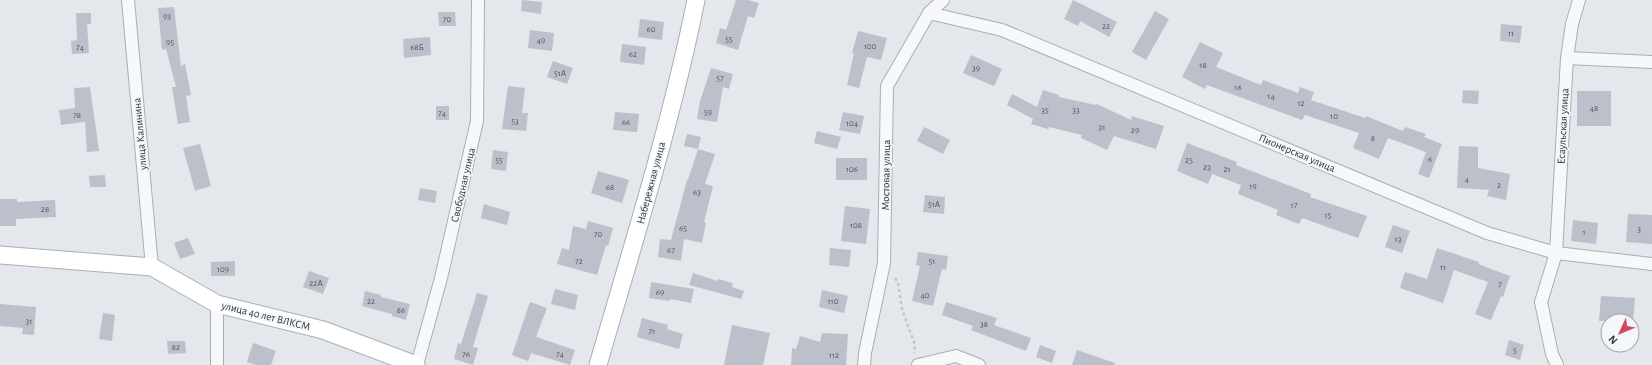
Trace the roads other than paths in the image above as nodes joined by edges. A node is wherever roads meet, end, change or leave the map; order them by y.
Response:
1 (128, 0) edge
2 (478, 0) edge
3 (696, 0) edge
4 (943, 0) edge
5 (1580, 0) edge
6 (929, 13) junction
7 (1567, 58) junction
8 (1652, 62) edge
9 (1556, 253) junction
10 (0, 255) edge
11 (1652, 264) edge
12 (152, 267) junction
13 (217, 304) junction
14 (916, 362) edge
15 (217, 365) edge
16 (416, 365) edge
17 (598, 365) edge
18 (864, 365) edge
19 (979, 365) edge
20 (1557, 365) edge

1 - 12 street, улица Калинина
2 - 16 street, Свободная улица
3 - 17 street, Набережная улица
4 - 6 street, Мостовая улица
5 - 7 street, Есаульская улица
6 - 9 street, Пионерская улица
6 - 18 street, Мостовая улица
7 - 8 street
7 - 9 street, Есаульская улица
9 - 11 street, Пионерская улица
9 - 20 street
10 - 12 street, улица 40 лет ВЛКСМ
12 - 13 street, улица 40 лет ВЛКСМ
13 - 15 street
13 - 16 street, улица 40 лет ВЛКСМ
14 - 19 street

